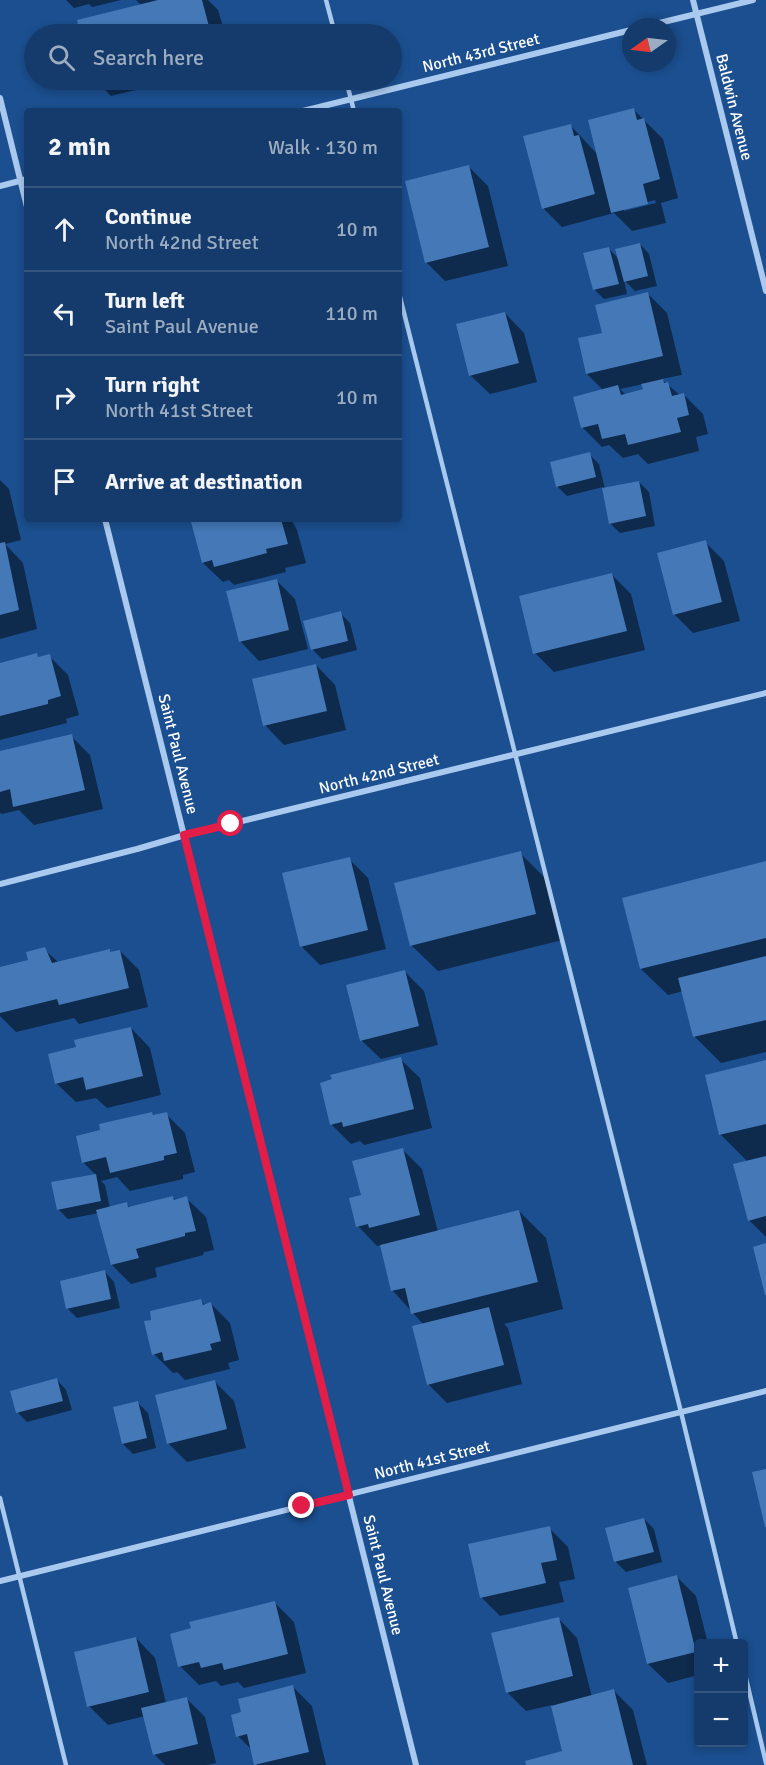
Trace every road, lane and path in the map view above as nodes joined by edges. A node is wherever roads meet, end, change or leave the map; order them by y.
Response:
1 (326, 0) edge
2 (693, 0) edge
3 (753, 0) edge
4 (697, 14) junction
5 (676, 19) edge
6 (332, 24) edge
7 (622, 32) edge
8 (402, 86) edge
9 (349, 90) edge
10 (388, 90) edge
11 (0, 98) edge
12 (351, 99) junction
13 (315, 108) edge
14 (353, 108) edge
15 (24, 180) edge
16 (0, 186) edge
17 (766, 291) edge
18 (402, 305) edge
19 (106, 522) edge
20 (766, 693) edge
21 (514, 755) junction
22 (184, 835) junction
23 (0, 884) edge
24 (766, 1391) edge
25 (681, 1412) junction
26 (349, 1495) junction
27 (0, 1498) edge
28 (19, 1576) junction
29 (0, 1581) edge
30 (736, 1639) edge
31 (748, 1687) edge
32 (766, 1763) edge
33 (66, 1765) edge
34 (416, 1765) edge

1 - 6 lane
2 - 4 street, Baldwin Avenue
3 - 4 street
4 - 5 street
4 - 17 street, Baldwin Avenue
7 - 8 street, North 43rd Street
9 - 12 lane
10 - 12 street, North 43rd Street
11 - 15 street
12 - 13 street, North 43rd Street
12 - 14 lane
15 - 16 street
18 - 21 lane
19 - 22 street, Saint Paul Avenue
20 - 21 street, North 42nd Street
21 - 22 street, North 42nd Street
21 - 25 lane
22 - 23 street, North 42nd Street
22 - 26 street, Saint Paul Avenue
24 - 25 street, North 41st Street
25 - 26 street, North 41st Street
25 - 30 lane
26 - 28 street, North 41st Street
26 - 34 street, Saint Paul Avenue
27 - 28 lane
28 - 29 street, North 41st Street
28 - 33 lane
31 - 32 lane

